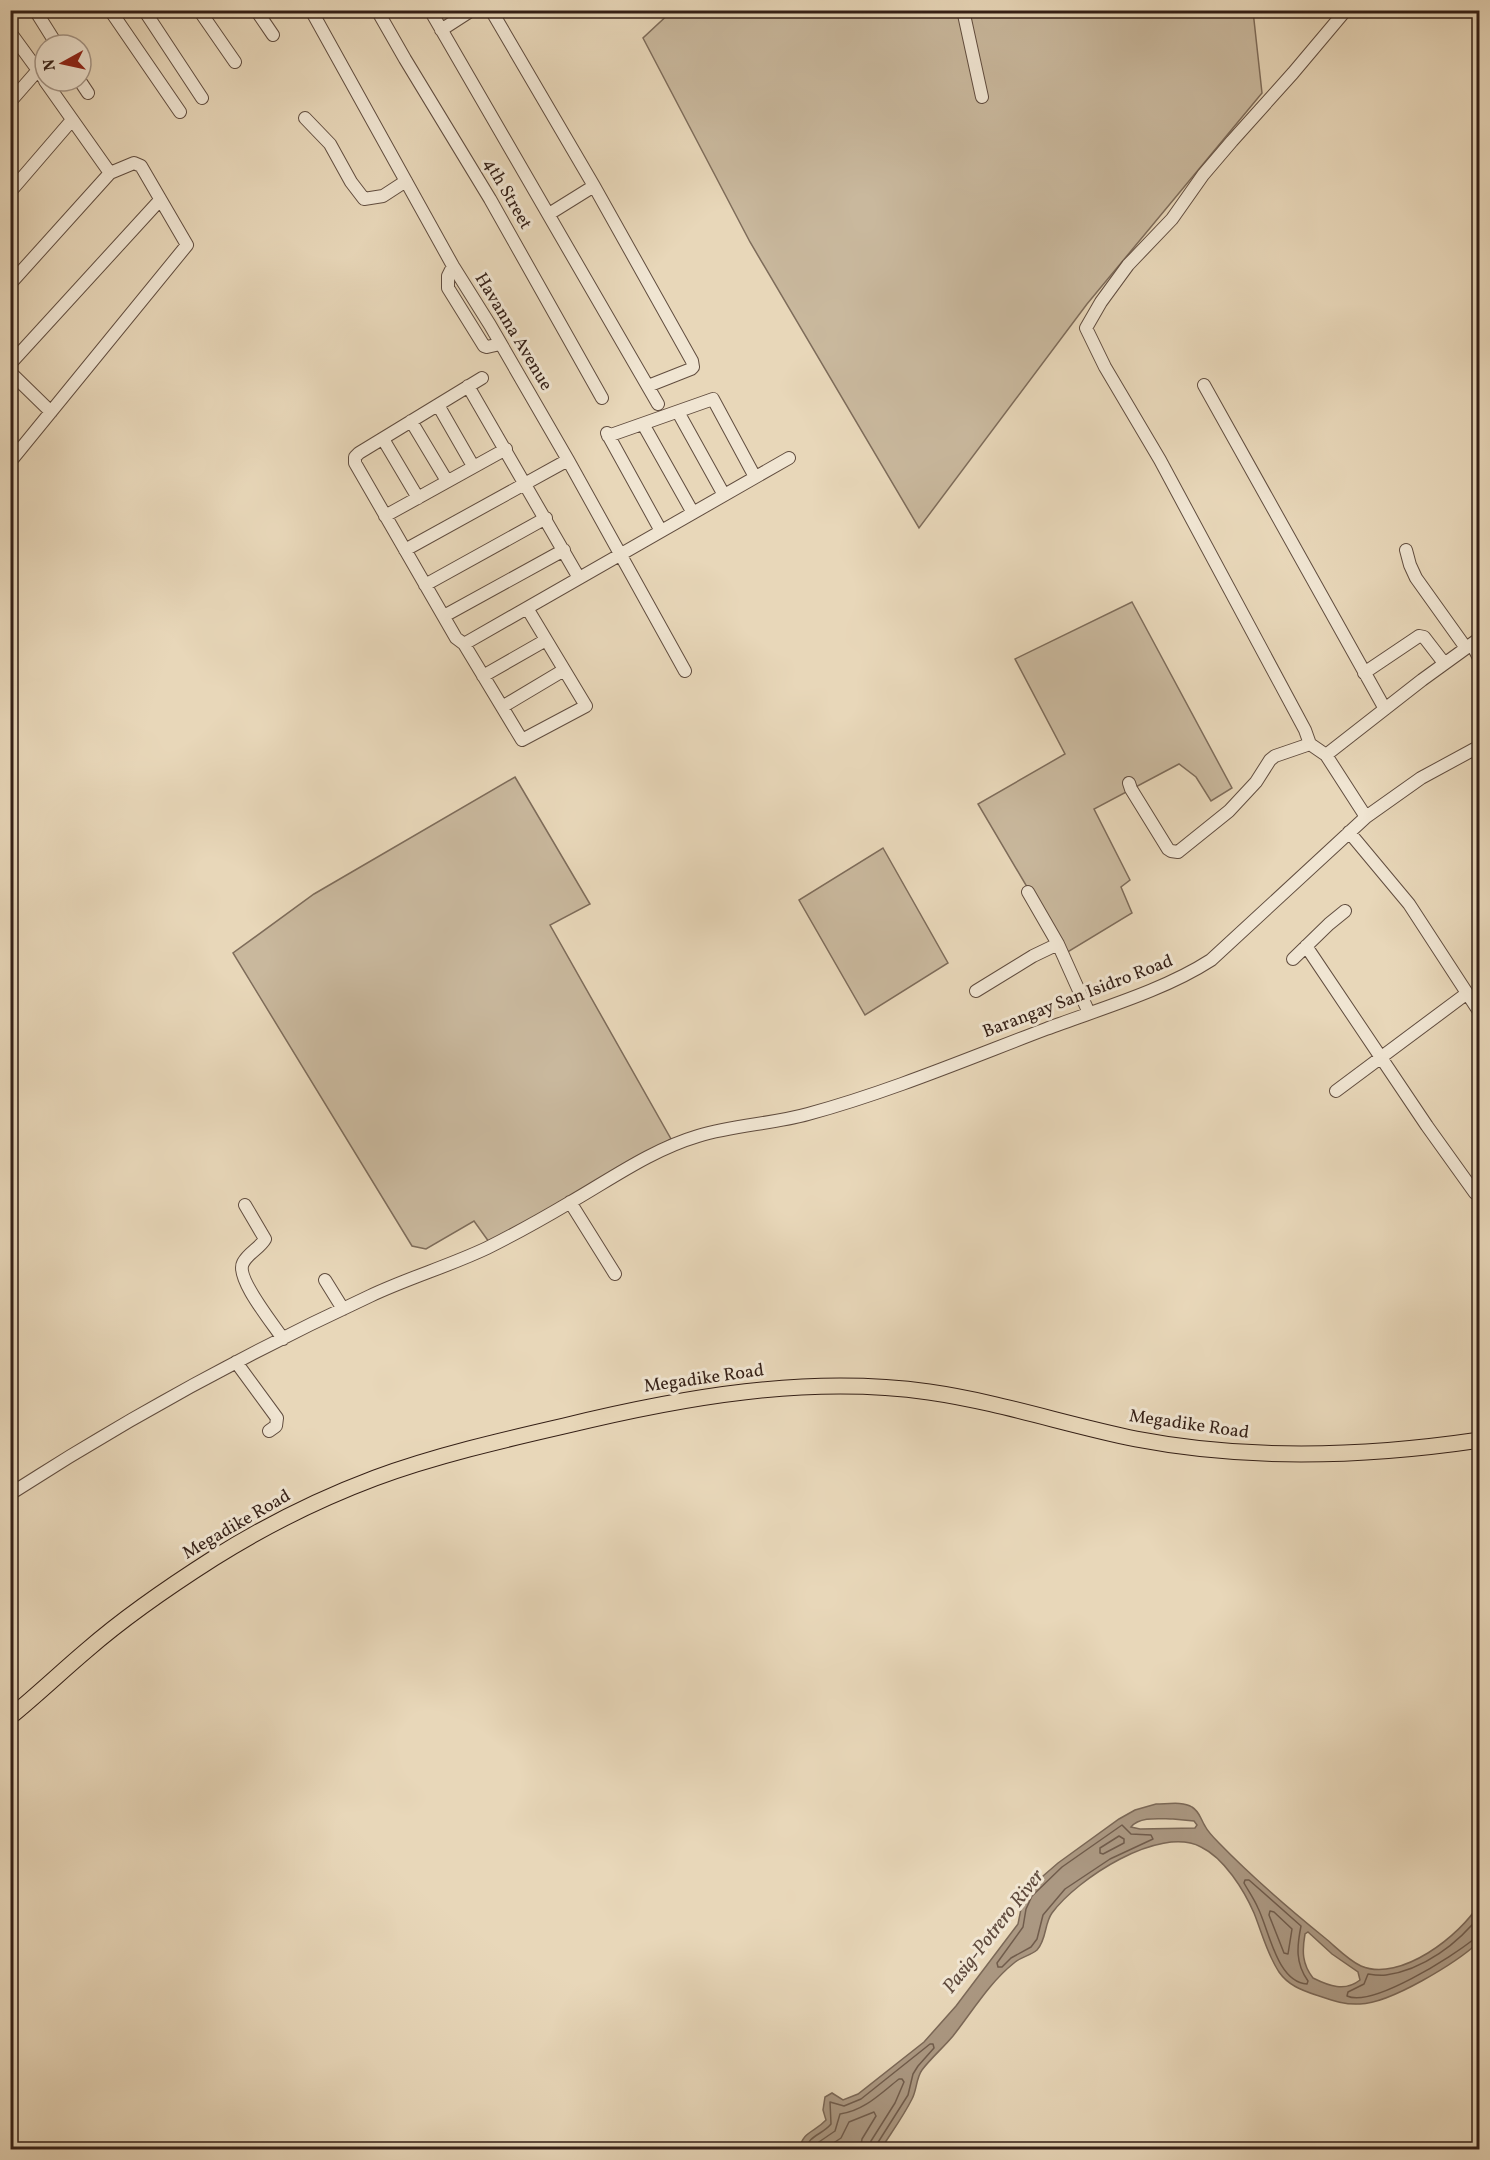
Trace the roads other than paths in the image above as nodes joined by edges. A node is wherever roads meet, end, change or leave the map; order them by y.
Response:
1 (35, 10) edge
2 (110, 10) edge
3 (144, 10) edge
4 (200, 10) edge
5 (256, 10) edge
6 (311, 10) edge
7 (377, 10) edge
8 (430, 10) edge
9 (472, 10) edge
10 (491, 10) edge
11 (963, 10) edge
12 (1346, 10) edge
13 (441, 30) junction
14 (10, 32) edge
15 (49, 33) edge
16 (273, 34) dead end
17 (235, 62) dead end
18 (33, 63) edge
19 (33, 85) edge
20 (54, 93) edge
21 (202, 98) dead end
22 (982, 98) dead end
23 (10, 102) edge
24 (180, 112) dead end
25 (305, 118) dead end
26 (72, 120) junction
27 (110, 173) junction
28 (406, 182) junction
29 (594, 186) junction
30 (10, 192) edge
31 (160, 200) junction
32 (549, 214) junction
33 (10, 284) edge
34 (10, 364) edge
35 (10, 372) edge
36 (482, 378) dead end
37 (1204, 385) dead end
38 (648, 386) junction
39 (468, 387) junction
40 (602, 398) dead end
41 (658, 404) dead end
42 (438, 405) junction
43 (51, 412) junction
44 (678, 412) junction
45 (411, 421) junction
46 (643, 424) junction
47 (383, 439) junction
48 (506, 449) junction
49 (789, 458) dead end
50 (568, 460) junction
51 (11, 461) edge
52 (473, 466) junction
53 (755, 477) junction
54 (447, 481) junction
55 (525, 484) junction
56 (724, 495) junction
57 (418, 498) junction
58 (693, 513) junction
59 (385, 516) junction
60 (546, 519) junction
61 (661, 531) junction
62 (405, 550) junction
63 (564, 550) junction
64 (1406, 550) dead end
65 (621, 555) junction
66 (579, 578) junction
67 (425, 585) junction
68 (527, 608) junction
69 (444, 616) junction
70 (546, 640) junction
71 (1472, 643) edge
72 (464, 644) junction
73 (1479, 660) edge
74 (1444, 663) junction
75 (564, 670) junction
76 (684, 671) dead end
77 (1364, 673) junction
78 (483, 676) junction
79 (502, 708) junction
80 (1385, 709) junction
81 (1310, 744) junction
82 (1479, 746) edge
83 (1326, 755) junction
84 (1129, 783) dead end
85 (1366, 817) junction
86 (1348, 832) junction
87 (1028, 892) dead end
88 (1345, 911) dead end
89 (1058, 944) junction
90 (1306, 946) junction
91 (1293, 959) dead end
92 (976, 991) dead end
93 (1466, 994) junction
94 (1089, 1013) junction
95 (1479, 1013) edge
96 (1381, 1058) junction
97 (1336, 1091) dead end
98 (1475, 1193) dead end
99 (570, 1203) junction
100 (245, 1205) dead end
101 (615, 1274) dead end
102 (325, 1280) dead end
103 (343, 1309) junction
104 (283, 1339) junction
105 (236, 1362) junction
106 (269, 1431) dead end
107 (1479, 1440) edge
108 (10, 1494) edge
109 (10, 1717) edge

1 - 15 street
2 - 24 street
3 - 21 street
4 - 17 street
5 - 16 street
6 - 28 street, Havanna Avenue
7 - 40 street, 4th Street
8 - 13 street
9 - 13 street
10 - 29 street
11 - 22 street
12 - 81 street
13 - 32 street
14 - 18 street
19 - 23 street
20 - 26 street
25 - 28 street
26 - 27 street
26 - 30 street
27 - 31 street
27 - 33 street
28 - 50 street, Havanna Avenue
29 - 32 street
29 - 38 street
31 - 34 street
31 - 43 street
32 - 38 street
35 - 43 street
36 - 39 street
37 - 77 street
38 - 41 street
39 - 42 street
39 - 48 street
42 - 45 street
42 - 52 street
43 - 51 street
44 - 46 street
44 - 53 street
44 - 56 street
45 - 47 street
45 - 54 street
46 - 58 street
46 - 61 street
47 - 57 street
47 - 59 street
48 - 52 street
48 - 55 street
49 - 53 street
50 - 55 street
50 - 65 street, Havanna Avenue
52 - 54 street
53 - 56 street
54 - 57 street
55 - 60 street
55 - 62 street
56 - 58 street
57 - 59 street
58 - 61 street
59 - 62 street
60 - 63 street
60 - 67 street
61 - 65 street
62 - 67 street
63 - 66 street
63 - 69 street
64 - 71 street
65 - 66 street
65 - 76 street, Havanna Avenue
66 - 68 street
67 - 69 street
68 - 70 street
68 - 72 street
69 - 72 street
70 - 75 street
70 - 78 street
71 - 73 street
71 - 74 street
72 - 78 street
74 - 77 street
74 - 80 street
75 - 79 street
75 - 79 street
77 - 80 street
78 - 79 street
80 - 83 street
81 - 83 street
81 - 84 street
82 - 85 street, Barangay San Isidro Road
83 - 85 street
85 - 86 street, Barangay San Isidro Road
86 - 93 street
86 - 94 street, Barangay San Isidro Road
87 - 89 street
88 - 90 street
89 - 92 street
89 - 94 street
90 - 91 street
90 - 96 street
93 - 95 street
93 - 96 street
94 - 99 street, Barangay San Isidro Road
96 - 97 street
96 - 98 street
99 - 101 street
99 - 103 street, Barangay San Isidro Road
100 - 104 street
102 - 103 street
103 - 104 street, Barangay San Isidro Road
104 - 105 street, Barangay San Isidro Road
105 - 106 street
105 - 108 street, Barangay San Isidro Road
107 - 109 main road, Megadike Road

